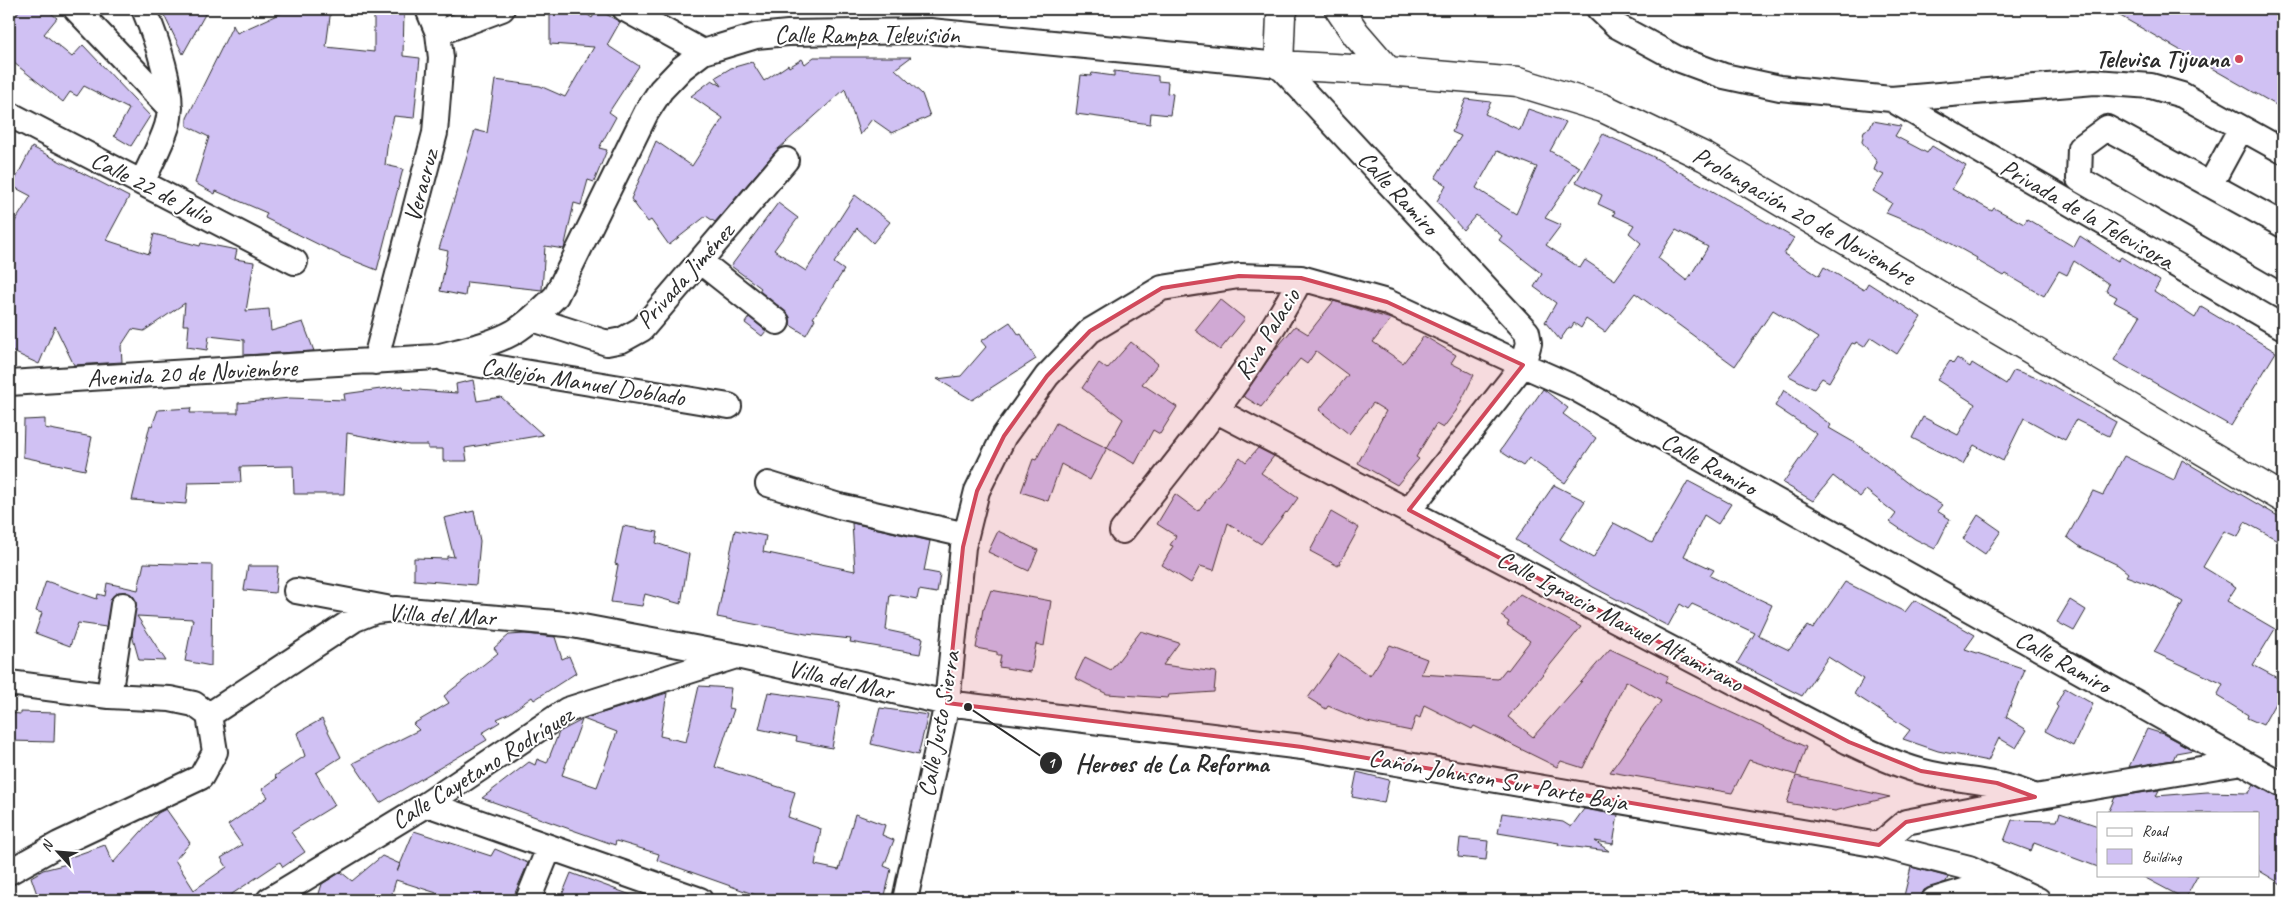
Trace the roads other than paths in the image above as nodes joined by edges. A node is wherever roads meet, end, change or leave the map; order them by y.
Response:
1 (76, 9) edge
2 (144, 9) edge
3 (428, 9) edge
4 (502, 9) edge
5 (625, 9) edge
6 (1284, 9) edge
7 (1339, 9) edge
8 (1599, 9) edge
9 (438, 33) junction
10 (703, 52) junction
11 (1279, 65) junction
12 (1388, 71) junction
13 (1892, 99) junction
14 (170, 108) junction
15 (9, 114) edge
16 (2241, 128) junction
17 (2283, 151) edge
18 (786, 160) dead end
19 (142, 183) junction
20 (2210, 185) junction
21 (2283, 224) edge
22 (295, 262) dead end
23 (701, 262) junction
24 (1302, 278) junction
25 (2283, 297) edge
26 (533, 319) junction
27 (776, 322) dead end
28 (2283, 327) edge
29 (436, 357) junction
30 (375, 362) junction
31 (1523, 365) junction
32 (9, 383) edge
33 (729, 406) dead end
34 (1217, 411) junction
35 (768, 484) dead end
36 (2283, 498) edge
37 (1410, 510) junction
38 (1122, 531) dead end
39 (965, 541) junction
40 (296, 591) dead end
41 (123, 605) dead end
42 (396, 609) junction
43 (737, 656) junction
44 (9, 683) edge
45 (109, 696) junction
46 (947, 704) junction
47 (209, 716) junction
48 (2242, 762) junction
49 (2283, 785) edge
50 (2035, 797) junction
51 (427, 804) junction
52 (1878, 845) junction
53 (549, 848) junction
54 (9, 872) edge
55 (1997, 881) junction
56 (269, 900) edge
57 (528, 900) edge
58 (700, 900) edge
59 (905, 900) edge
60 (1934, 900) edge
61 (2038, 900) edge

1 - 14 street
2 - 14 street
3 - 9 street, Veracruz
4 - 9 street
5 - 10 street
6 - 11 main road
7 - 12 main road
8 - 13 street, Privada de la Televisora
9 - 30 street, Veracruz
10 - 11 street, Calle Rampa Televisión
10 - 26 street, Calle Rampa Televisión
11 - 12 main road, Prolongación 20 de Noviembre
11 - 31 street, Calle Ramiro
12 - 36 main road, Prolongación 20 de Noviembre
13 - 16 street, Privada de la Televisora
13 - 28 street, Privada de la Televisora
14 - 19 street
15 - 19 street, Calle 22 de Julio
16 - 17 street, Privada de la Televisora
16 - 20 street
18 - 23 street, Privada Jiménez
19 - 22 street, Calle 22 de Julio
20 - 21 street
20 - 25 street
23 - 26 street, Privada Jiménez
23 - 27 street
24 - 31 street
24 - 34 street, Riva Palacio
24 - 39 street, Riva Palacio
26 - 29 street, Calle Rampa Televisión
29 - 30 street, Calle Rampa Televisión
29 - 33 street, Callejón Manuel Doblado
30 - 32 street, Avenida 20 de Noviembre
31 - 37 street
31 - 48 street, Calle Ramiro
34 - 37 street, Calle Ignacio Manuel Altamirano
34 - 38 street, Riva Palacio
35 - 39 street
37 - 50 street, Calle Ignacio Manuel Altamirano
39 - 46 street, Calle Justo Sierra
40 - 42 street
41 - 45 street
42 - 43 street, Villa del Mar
42 - 47 street, Villa del Mar
43 - 46 street, Villa del Mar
43 - 51 street, Calle Cayetano Rodríguez
44 - 45 street
45 - 47 street
46 - 52 street, Cañón Johnson Sur Parte Baja
46 - 59 street, Calle Justo Sierra
47 - 54 street
48 - 49 street, Calle Ramiro
48 - 50 street
50 - 52 street
51 - 53 street
51 - 56 street, Calle Cayetano Rodríguez
52 - 55 street, Cañón Johnson Sur Parte Baja
53 - 57 street
53 - 58 street
55 - 60 street
55 - 61 street, Cañón Johnson Sur Parte Baja

